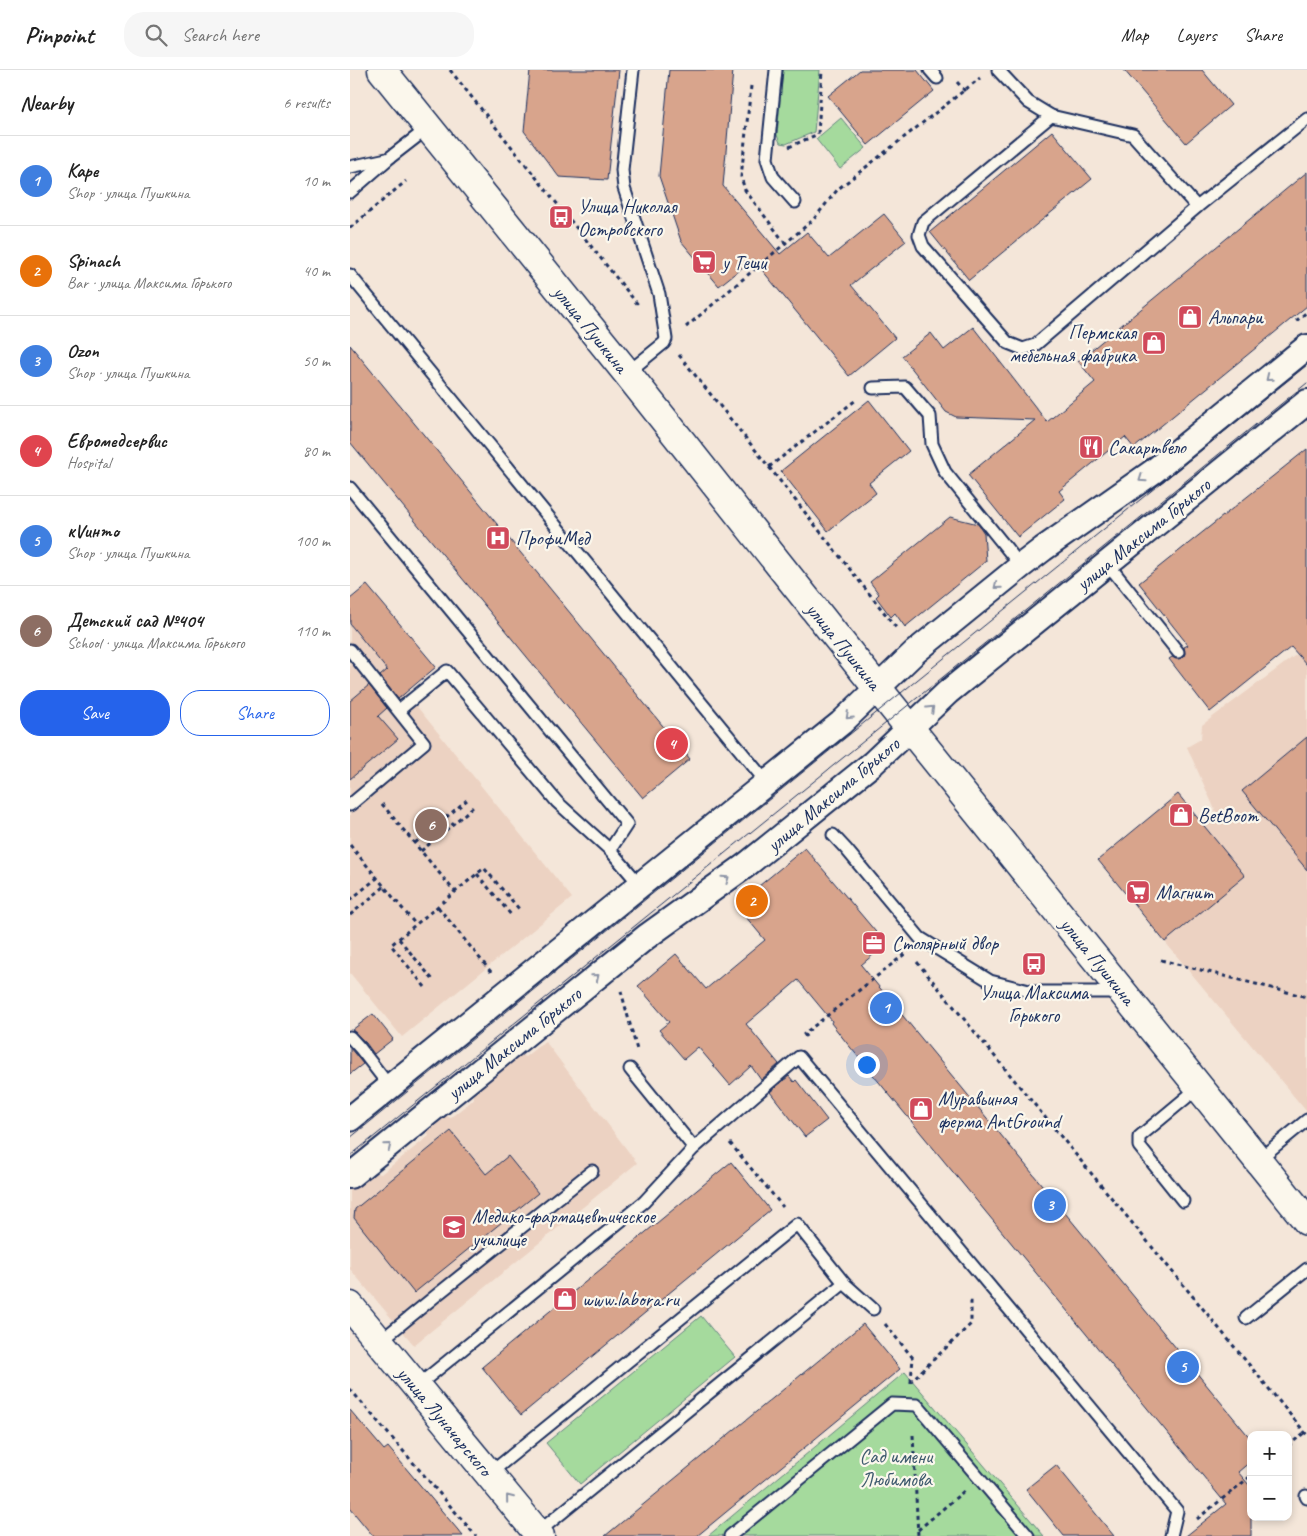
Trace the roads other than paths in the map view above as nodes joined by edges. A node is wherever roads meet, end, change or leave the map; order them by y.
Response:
1 (382, 70) edge
2 (633, 70) edge
3 (776, 70) edge
4 (998, 70) edge
5 (1051, 116) junction
6 (1307, 119) edge
7 (428, 128) junction
8 (388, 159) junction
9 (350, 167) edge
10 (350, 192) edge
11 (795, 202) dead end
12 (1197, 207) junction
13 (350, 275) edge
14 (1307, 347) edge
15 (627, 373) junction
16 (873, 388) road end
17 (1307, 402) edge
18 (350, 488) edge
19 (1107, 563) junction
20 (1021, 566) junction
21 (350, 650) edge
22 (1178, 652) dead end
23 (878, 688) junction
24 (399, 710) junction
25 (910, 729) junction
26 (766, 783) junction
27 (350, 804) edge
28 (833, 835) dead end
29 (610, 850) junction
30 (640, 885) junction
31 (1122, 992) junction
32 (350, 1038) edge
33 (630, 1070) dead end
34 (390, 1087) junction
35 (1199, 1087) junction
36 (350, 1119) edge
37 (1307, 1120) edge
38 (694, 1148) junction
39 (1258, 1161) junction
40 (592, 1172) dead end
41 (350, 1176) edge
42 (1183, 1201) dead end
43 (1307, 1221) edge
44 (1307, 1269) edge
45 (844, 1283) junction
46 (350, 1306) edge
47 (873, 1310) road end
48 (1246, 1318) dead end
49 (380, 1342) junction
50 (416, 1387) junction
51 (489, 1474) junction
52 (538, 1534) edge
53 (730, 1536) edge
54 (1028, 1536) edge
55 (1171, 1536) edge

1 - 7 main road, улица Пушкина
2 - 15 lane
3 - 11 lane
4 - 5 lane
5 - 12 lane
5 - 12 lane
6 - 12 lane
7 - 8 lane
7 - 15 main road, улица Пушкина
8 - 9 lane
8 - 10 lane
13 - 26 lane
14 -> 20 street, улица Максима Горького
15 - 23 main road, улица Пушкина
16 - 20 lane
17 - 19 street, улица Максима Горького
18 - 29 lane
19 - 22 lane
25 -> 19 street, улица Максима Горького
20 -> 23 street, улица Максима Горького
21 - 24 lane
23 - 25 main road, улица Пушкина
23 -> 26 street, улица Максима Горького
24 - 27 lane
24 - 29 lane
25 - 31 main road, улица Пушкина
41 -> 25 street, улица Максима Горького
26 - 30 street, улица Максима Горького
28 - 31 lane
29 - 30 lane
30 - 34 street, улица Максима Горького
31 - 35 main road, улица Пушкина
32 - 34 lane
33 - 38 lane
34 - 36 street, улица Максима Горького
35 - 39 main road, улица Пушкина
35 - 42 lane
37 - 39 lane
38 - 50 lane
38 - 55 lane
39 - 43 main road, улица Пушкина
40 - 49 lane
44 - 48 lane
45 - 47 lane
45 - 51 lane
45 - 52 lane
46 - 49 main road, улица Луначарского
49 - 50 main road, улица Луначарского
50 - 51 main road, улица Луначарского
52 -> 51 main road, улица Луначарского
53 - 54 lane

